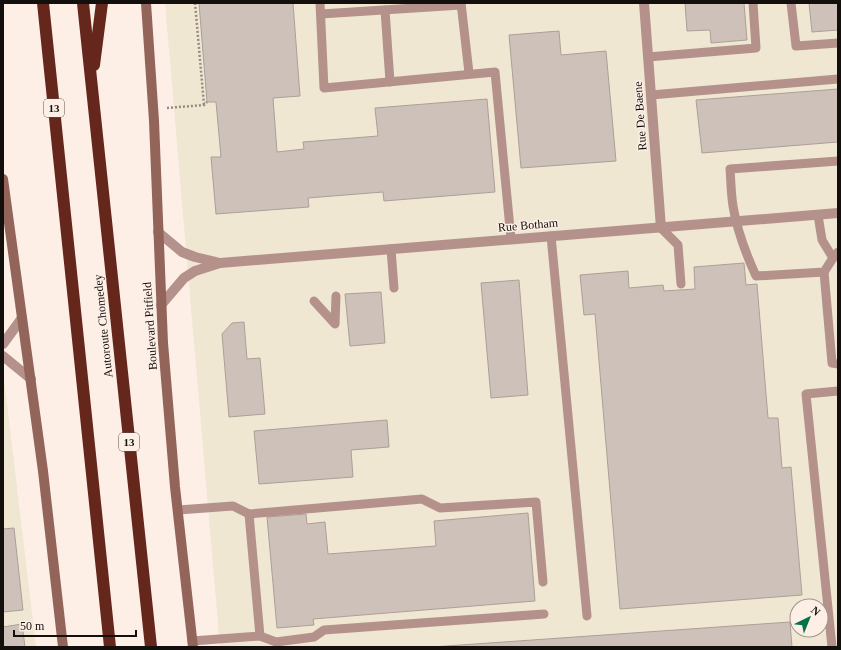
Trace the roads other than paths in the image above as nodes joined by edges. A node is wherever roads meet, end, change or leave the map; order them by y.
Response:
1 (43, 3) edge
2 (83, 3) edge
3 (102, 3) edge
4 (146, 3) edge
5 (320, 3) edge
6 (644, 3) edge
7 (753, 3) edge
8 (791, 3) edge
9 (461, 4) edge
10 (385, 10) junction
11 (321, 14) junction
12 (838, 42) edge
13 (648, 58) junction
14 (469, 73) junction
15 (838, 79) edge
16 (390, 82) junction
17 (92, 86) junction
18 (651, 95) junction
19 (838, 161) edge
20 (3, 179) edge
21 (5, 212) edge
22 (838, 213) edge
23 (818, 215) junction
24 (736, 222) junction
25 (661, 228) junction
26 (158, 232) junction
27 (551, 236) junction
28 (511, 239) junction
29 (390, 249) junction
30 (836, 255) edge
31 (220, 263) junction
32 (824, 272) junction
33 (681, 284) dead end
34 (394, 288) dead end
35 (336, 296) dead end
36 (314, 301) dead end
37 (161, 305) junction
38 (22, 318) junction
39 (3, 344) edge
40 (3, 356) edge
41 (838, 364) edge
42 (31, 379) junction
43 (838, 391) edge
44 (178, 510) junction
45 (249, 514) junction
46 (543, 582) dead end
47 (544, 614) dead end
48 (587, 616) dead end
49 (834, 632) edge
50 (260, 636) junction
51 (192, 644) edge
52 (63, 647) edge
53 (110, 647) edge
54 (150, 647) edge
55 (832, 647) edge

1 - 53 highway, 13
2 - 17 highway, Autoroute Chomedey / 13
3 - 17 highway
4 - 26 main road, Boulevard Pitfield
5 - 11 lane
6 - 13 street, Rue De Baene
7 - 13 lane
8 - 12 lane
9 - 10 lane
9 - 14 lane
10 - 11 lane
10 - 16 lane
11 - 16 lane
13 - 18 street, Rue De Baene
14 - 16 lane
14 - 28 lane
15 - 18 lane
17 - 54 highway, Autoroute Chomedey / 13
18 - 25 street, Rue De Baene
19 - 24 lane
20 - 21 main road
21 - 38 main road
22 - 23 street, Rue Botham
23 - 24 street, Rue Botham
23 - 30 lane
24 - 25 street, Rue Botham
24 - 32 lane
25 - 27 street, Rue Botham
25 - 33 lane
26 - 31 street, Rue Botham
26 - 37 main road, Boulevard Pitfield
27 - 28 street, Rue Botham
27 - 48 lane
28 - 29 street, Rue Botham
29 - 31 street, Rue Botham
29 - 34 lane
30 - 32 lane
31 - 37 street, Rue Botham
32 - 41 lane
35 - 36 lane
37 - 44 main road, Boulevard Pitfield
38 - 39 street
38 - 42 main road
40 - 42 street
42 - 52 main road
43 - 49 lane
44 - 45 lane
44 - 51 main road, Boulevard Pitfield
45 - 46 lane
45 - 50 lane
47 - 50 lane
49 - 55 lane
50 - 51 lane

